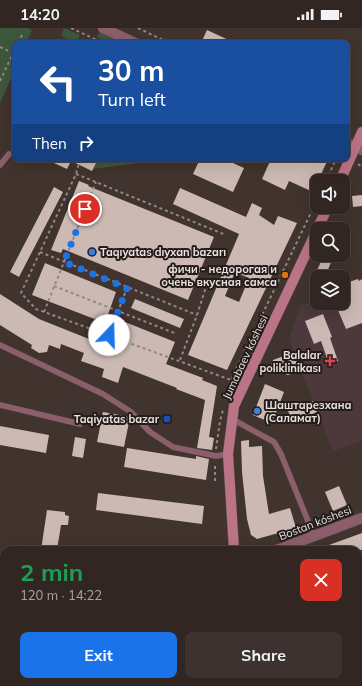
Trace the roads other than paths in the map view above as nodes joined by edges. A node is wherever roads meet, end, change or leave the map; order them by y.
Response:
1 (103, 28) edge
2 (122, 40) edge
3 (362, 132) edge
4 (355, 146) edge
5 (9, 154) dead end
6 (350, 158) edge
7 (348, 162) edge
8 (0, 165) edge
9 (343, 174) edge
10 (310, 244) edge
11 (0, 345) edge
12 (0, 406) edge
13 (232, 419) junction
14 (80, 424) dead end
15 (228, 454) junction
16 (362, 518) edge
17 (314, 536) junction
18 (234, 546) edge
19 (288, 546) edge

1 - 2 street
3 - 4 street
4 - 6 street
5 - 8 lane
7 - 9 street
10 - 13 street, Jumabaev kóshesi
11 - 15 lane
12 - 14 lane
13 - 15 street, Jumabaev kóshesi
13 - 17 lane
15 - 18 street, Jumabaev kóshesi
16 - 17 street, Bostan kóshesi
17 - 19 street, Bostan kóshesi

